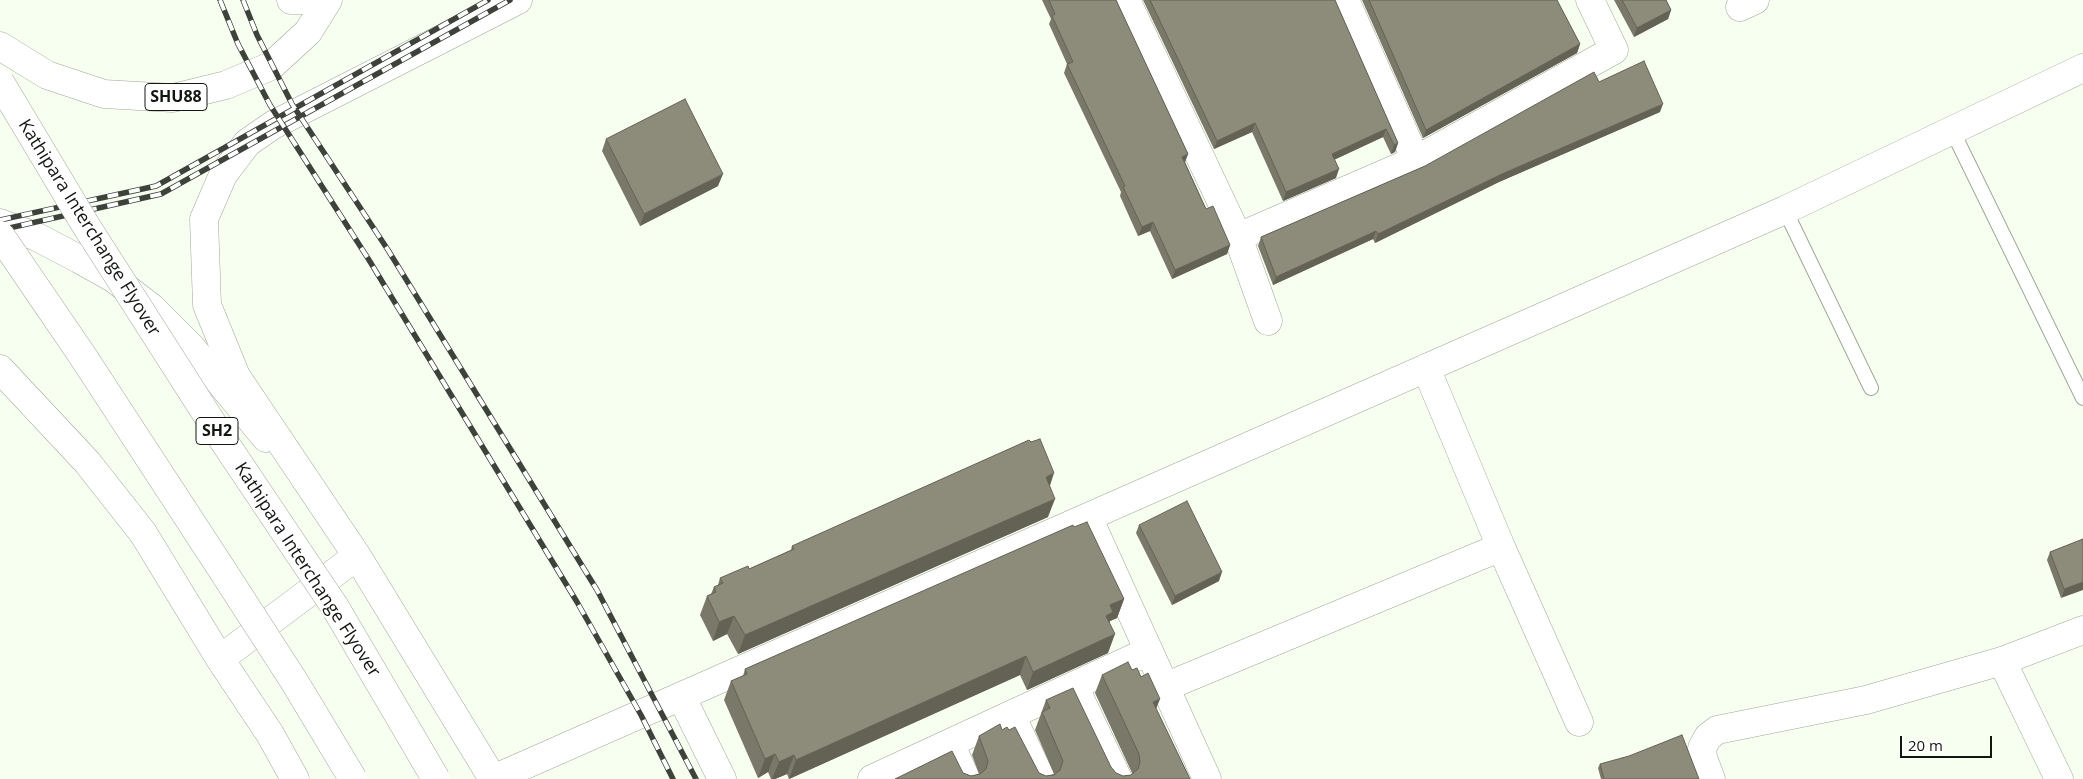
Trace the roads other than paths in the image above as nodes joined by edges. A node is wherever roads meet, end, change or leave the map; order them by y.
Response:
1 (312, 0) edge
2 (518, 0) edge
3 (1126, 0) edge
4 (1345, 0) edge
5 (1590, 0) edge
6 (0, 46) edge
7 (2083, 68) edge
8 (0, 82) edge
9 (1952, 130) junction
10 (1416, 160) junction
11 (1785, 210) junction
12 (0, 223) edge
13 (0, 235) edge
14 (1238, 237) junction
15 (1268, 321) dead end
16 (1426, 368) junction
17 (0, 369) edge
18 (1870, 388) dead end
19 (2083, 398) edge
20 (305, 481) junction
21 (1088, 517) junction
22 (1501, 547) junction
23 (357, 556) junction
24 (2083, 630) edge
25 (1149, 652) junction
26 (220, 659) junction
27 (2002, 661) junction
28 (1074, 686) junction
29 (1165, 687) junction
30 (681, 696) junction
31 (1012, 715) junction
32 (1579, 722) dead end
33 (950, 743) junction
34 (881, 777) edge
35 (295, 779) edge
36 (353, 779) edge
37 (436, 779) edge
38 (493, 779) edge
39 (722, 779) edge
40 (966, 779) edge
41 (1041, 779) edge
42 (1118, 779) edge
43 (1207, 779) edge
44 (1711, 779) edge
45 (2059, 779) edge

1 - 6 street, SHU88
2 - 20 street
3 - 14 street
4 - 10 street
5 - 10 street
7 - 9 street
8 - 37 street, Kathipara Interchange Flyover / SH2, bridge
9 - 11 street
9 - 19 lane
10 - 14 street
11 - 16 street
11 - 18 lane
12 - 20 street
13 - 36 street, bridge
14 - 15 street
16 - 21 street
16 - 22 street
17 - 26 street
20 - 23 street
21 - 25 street
21 - 30 street
22 - 29 street
22 - 32 street
23 - 26 street
23 - 38 street
24 - 27 street
25 - 28 street
25 - 29 street
26 - 35 street
27 - 44 street
27 - 45 street
28 - 31 street
28 - 42 street
29 - 43 street
30 - 38 street
30 - 39 street
31 - 33 street
31 - 41 street
33 - 34 street
33 - 40 street

